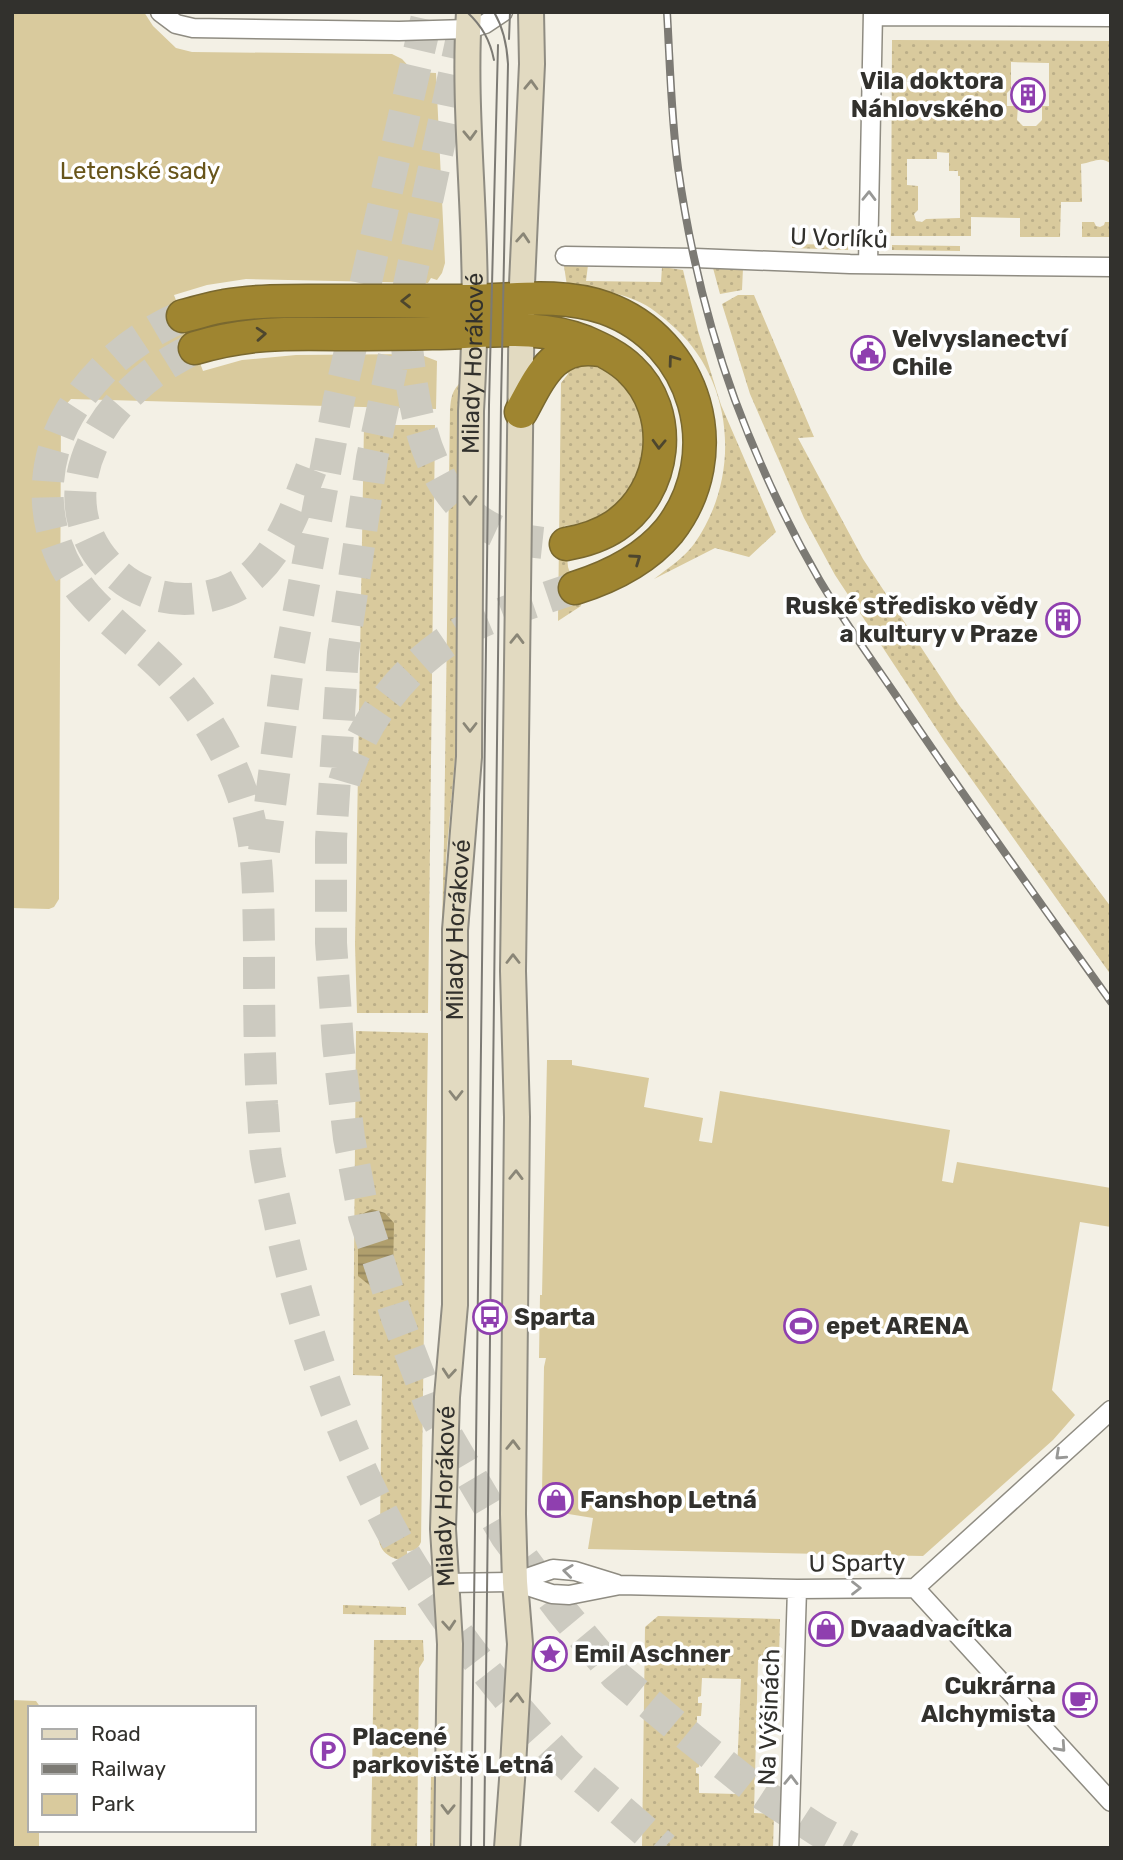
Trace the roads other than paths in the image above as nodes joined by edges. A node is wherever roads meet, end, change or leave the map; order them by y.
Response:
1 (160, 12) edge
2 (503, 12) edge
3 (531, 12) edge
4 (873, 14) edge
5 (1111, 17) edge
6 (469, 21) edge
7 (565, 256) dead end
8 (868, 264) junction
9 (1111, 267) edge
10 (522, 298) junction
11 (474, 301) junction
12 (183, 316) tunnel mouth
13 (522, 330) junction
14 (474, 332) junction
15 (195, 348) tunnel mouth
16 (602, 350) junction
17 (521, 412) junction
18 (566, 544) tunnel mouth
19 (575, 588) tunnel mouth
20 (1111, 1410) edge
21 (515, 1582) junction
22 (446, 1583) junction
23 (620, 1585) junction
24 (915, 1588) junction
25 (797, 1589) junction
26 (1111, 1802) edge
27 (447, 1848) edge
28 (507, 1848) edge
29 (789, 1848) edge

1 - 6 street
2 - 6 street
10 -> 3 main road, Milady Horákové
4 - 5 street
8 -> 4 street
6 -> 11 main road, Milady Horákové
7 - 8 street, U Vorlíků
8 - 9 street, U Vorlíků
10 - 11 highway
10 - 13 main road, Milady Horákové
19 -> 10 highway
11 -> 12 highway
11 - 14 main road, Milady Horákové
13 - 14 highway
13 - 16 highway
13 - 17 main road, Milady Horákové
15 -> 14 highway
14 -> 22 main road, Milady Horákové
16 - 17 highway
16 -> 18 highway
21 -> 17 main road, Milady Horákové
20 -> 24 street, U Sparty
21 - 22 street, U Sparty
21 - 23 street, U Sparty
23 -> 21 street, U Sparty
28 -> 21 main road, Milady Horákové
22 -> 27 main road, Milady Horákové
23 - 25 street, U Sparty
25 -> 24 street, U Sparty
24 -> 26 street
29 -> 25 street, Na Výšinách

